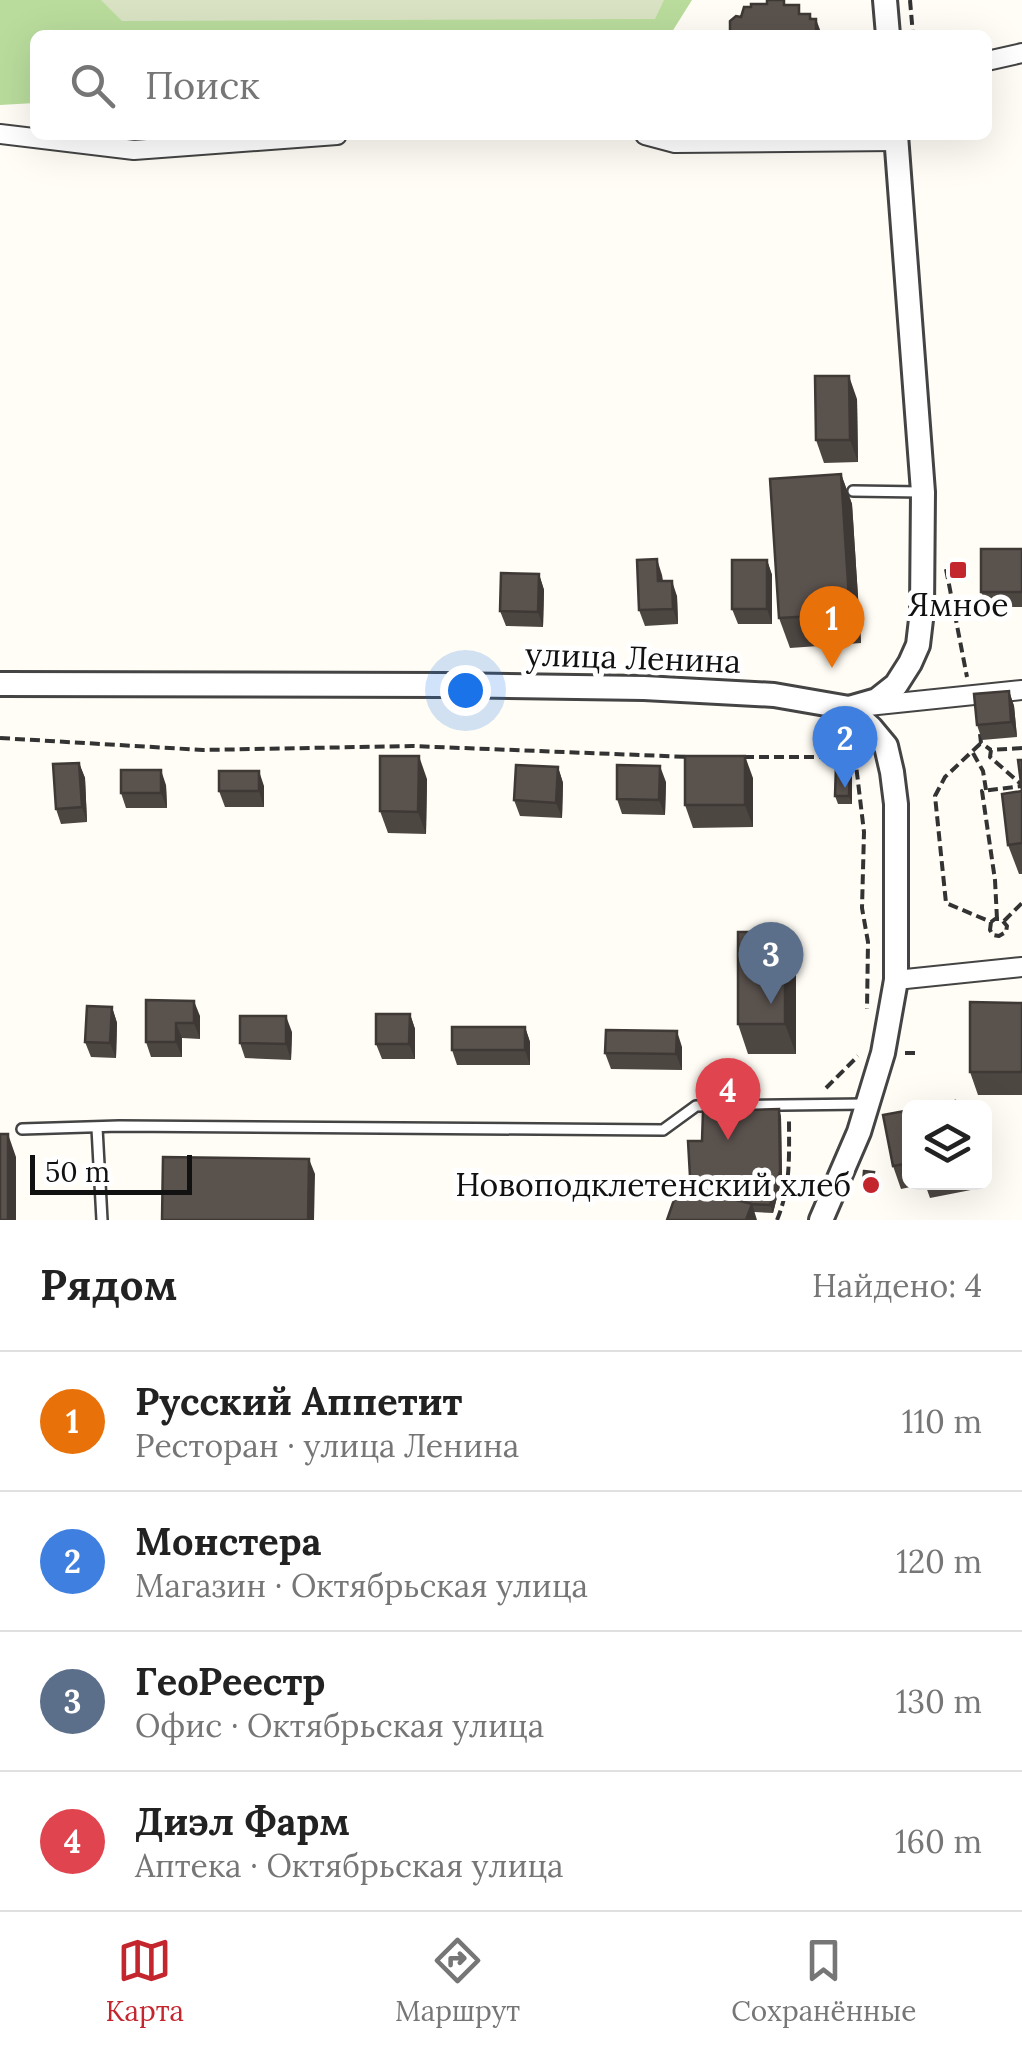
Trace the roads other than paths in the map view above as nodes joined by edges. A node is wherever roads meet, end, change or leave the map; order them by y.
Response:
1 (885, 0) edge
2 (888, 30) edge
3 (1022, 53) edge
4 (992, 60) edge
5 (0, 134) edge
6 (30, 138) edge
7 (50, 140) edge
8 (270, 140) edge
9 (663, 140) edge
10 (808, 140) edge
11 (896, 140) edge
12 (853, 491) dead end
13 (923, 492) junction
14 (0, 684) edge
15 (1022, 690) edge
16 (849, 708) junction
17 (1022, 967) edge
18 (896, 980) junction
19 (867, 1104) junction
20 (22, 1128) dead end
21 (97, 1128) junction
22 (102, 1220) edge
23 (821, 1220) edge

1 - 2 street
3 - 4 street
5 - 6 street
7 - 8 street
9 - 10 street
11 - 13 street
12 - 13 lane
13 - 16 street
14 - 16 street, улица Ленина
15 - 16 street, улица Ленина
16 - 18 street
17 - 18 street
18 - 19 street
19 - 21 lane
19 - 23 street
20 - 21 lane
21 - 22 lane

